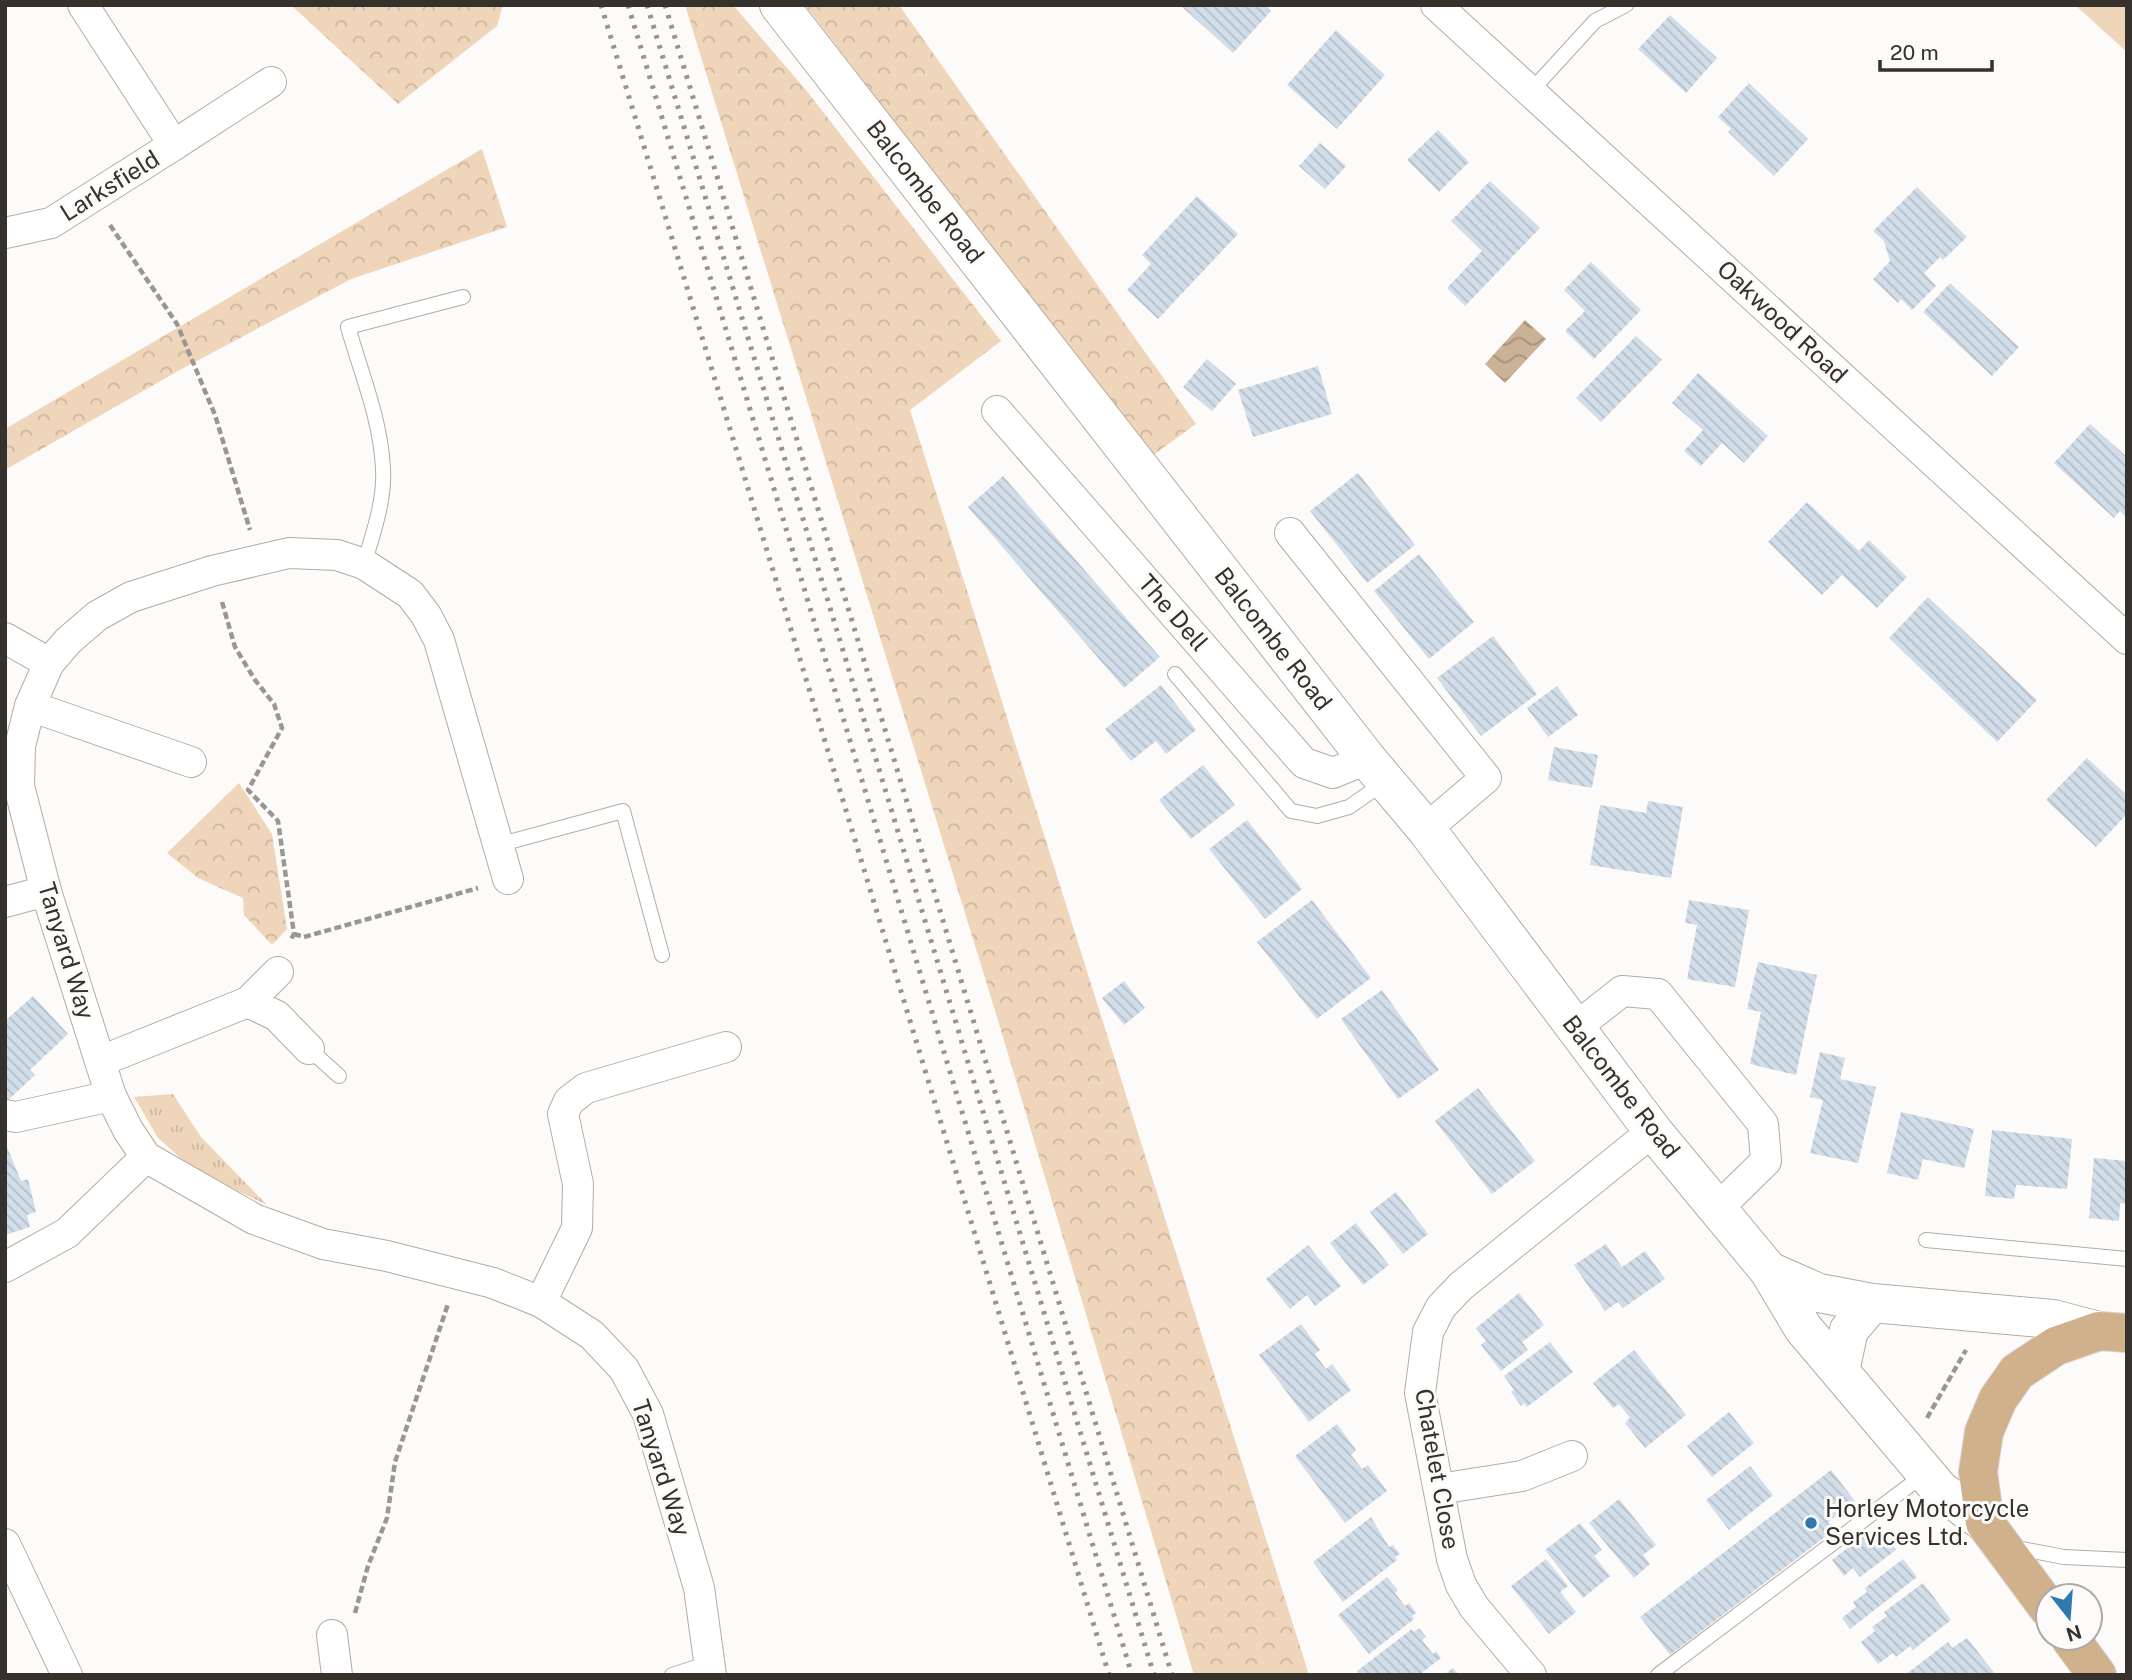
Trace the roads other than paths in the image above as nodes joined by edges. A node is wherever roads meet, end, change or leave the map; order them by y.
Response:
1 (83, 5) edge
2 (779, 5) edge
3 (1436, 5) edge
4 (1626, 5) edge
5 (271, 82) dead end
6 (1531, 90) junction
7 (174, 145) junction
8 (5, 233) edge
9 (463, 297) dead end
10 (998, 411) dead end
11 (1290, 533) dead end
12 (364, 564) junction
13 (5, 638) edge
14 (2127, 639) edge
15 (49, 663) junction
16 (1174, 674) dead end
17 (30, 706) junction
18 (191, 762) dead end
19 (1377, 770) junction
20 (1426, 829) junction
21 (498, 845) junction
22 (508, 879) road end
23 (46, 891) junction
24 (5, 902) edge
25 (662, 955) dead end
26 (278, 972) road end
27 (248, 1002) junction
28 (1575, 1028) junction
29 (726, 1047) dead end
30 (309, 1048) joint
31 (101, 1061) junction
32 (339, 1076) dead end
33 (111, 1096) junction
34 (5, 1115) edge
35 (1653, 1131) junction
36 (146, 1157) junction
37 (1718, 1208) junction
38 (1926, 1240) dead end
39 (2127, 1259) edge
40 (5, 1267) edge
41 (1769, 1271) junction
42 (541, 1302) junction
43 (1872, 1303) junction
44 (2113, 1332) edge
45 (1840, 1371) junction
46 (1572, 1457) dead end
47 (1926, 1473) junction
48 (1439, 1489) junction
49 (1994, 1534) junction
50 (8, 1554) edge
51 (2127, 1560) edge
52 (2034, 1589) edge
53 (332, 1635) road end
54 (2080, 1652) edge
55 (710, 1669) edge
56 (67, 1675) edge
57 (337, 1675) edge
58 (672, 1675) edge
59 (1531, 1675) edge
60 (1658, 1675) edge
61 (2097, 1675) edge

1 - 7 street, Larksfield
2 - 19 main road, Balcombe Road
3 - 6 street, Oakwood Road
4 - 6 lane
5 - 7 street
6 - 14 street, Oakwood Road
7 - 8 street, Larksfield
9 - 12 lane
10 - 19 street, The Dell
11 - 20 street
12 - 15 street, Tanyard Way
12 - 21 street, Tanyard Way
13 - 15 street
15 - 17 street, Tanyard Way
16 - 19 lane
17 - 18 street
17 - 23 street, Tanyard Way
19 - 20 main road, Balcombe Road
20 - 28 main road, Balcombe Road
21 - 22 street, Tanyard Way
21 - 25 lane
23 - 24 street
23 - 31 street, Tanyard Way
26 - 27 street
27 - 30 street
27 - 31 street
28 - 35 main road, Balcombe Road
28 - 37 street
29 - 42 street
30 - 32 lane
31 - 33 street, Tanyard Way
33 - 34 street
33 - 36 street, Tanyard Way
35 - 37 main road, Balcombe Road
35 - 48 street, Chatelet Close
36 - 40 street
36 - 42 street, Tanyard Way
37 - 41 main road, Balcombe Road
38 - 39 lane
41 - 43 main road, Balcombe Road
41 - 45 main road, Balcombe Road
42 - 55 street, Tanyard Way
43 - 44 main road, Balcombe Road
43 - 45 main road
44 - 49 main road, Balcombe Road
45 - 47 main road, Balcombe Road
46 - 48 street
47 - 49 main road, Balcombe Road
47 - 60 lane
48 - 59 street, Chatelet Close
49 - 51 lane
49 - 52 main road, Balcombe Road
50 - 56 street
53 - 57 street
54 - 61 main road
55 - 58 lane

